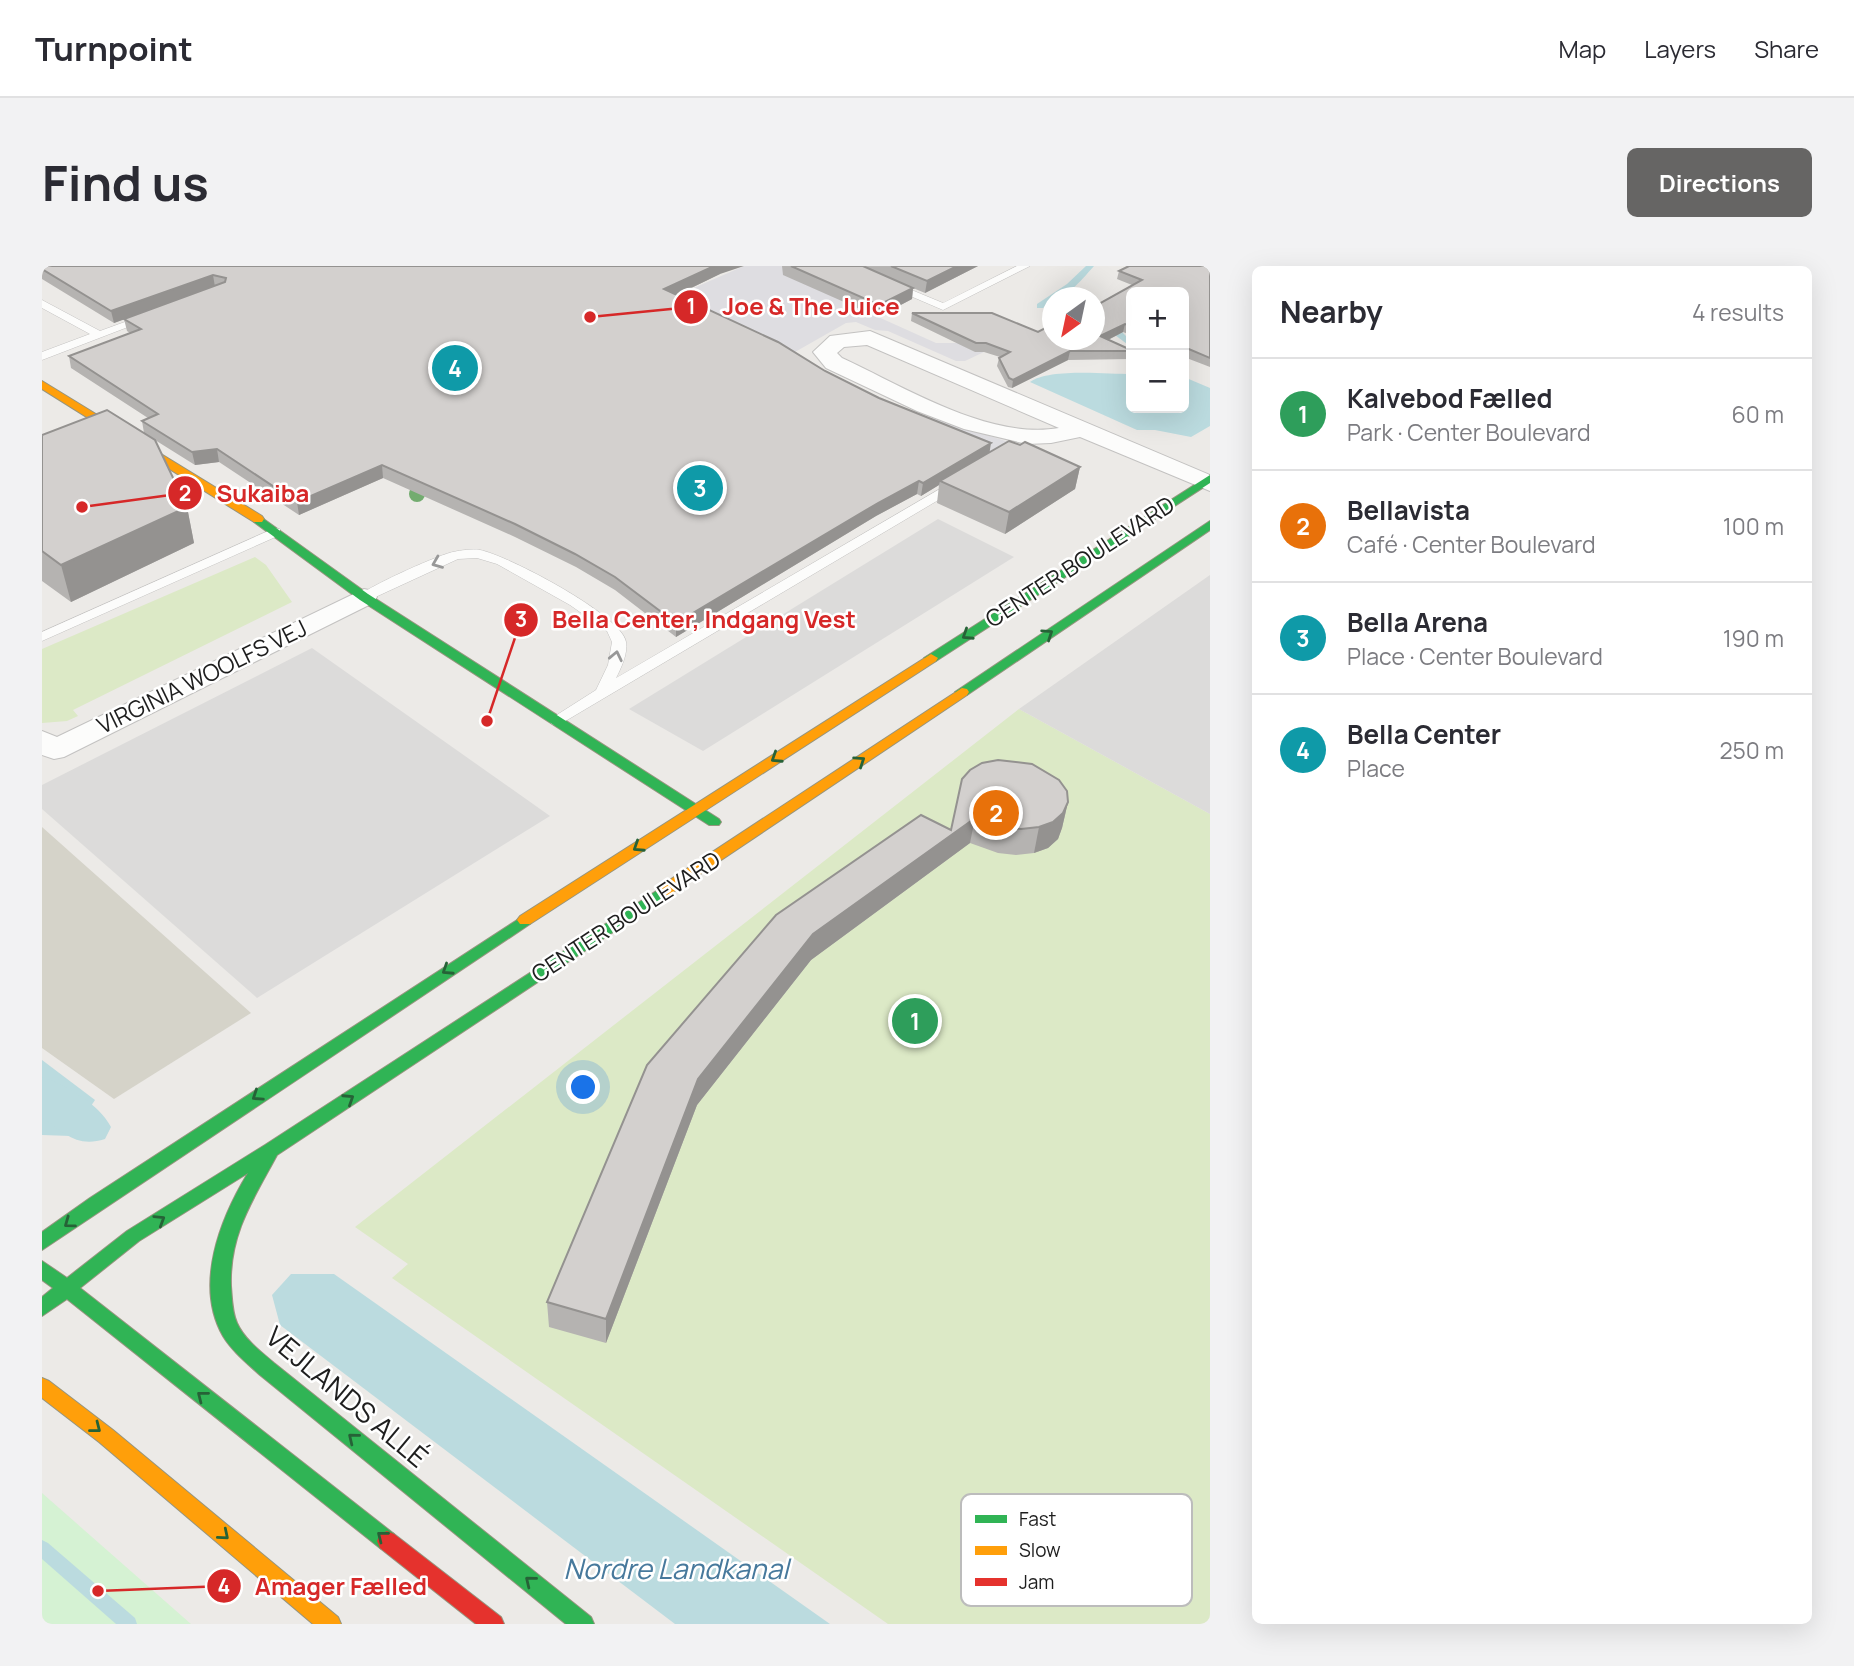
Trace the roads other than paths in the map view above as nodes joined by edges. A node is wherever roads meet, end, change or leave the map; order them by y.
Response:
1 (1025, 266) edge
2 (883, 282) edge
3 (42, 303) edge
4 (159, 313) edge
5 (99, 335) junction
6 (42, 356) edge
7 (947, 371) junction
8 (42, 384) edge
9 (895, 391) junction
10 (1082, 429) junction
11 (1035, 436) junction
12 (1011, 451) edge
13 (975, 472) edge
14 (1208, 481) edge
15 (1210, 525) edge
16 (275, 532) junction
17 (364, 597) junction
18 (42, 637) edge
19 (602, 694) junction
20 (557, 721) junction
21 (42, 740) edge
22 (696, 810) junction
23 (742, 840) junction
24 (271, 1150) junction
25 (42, 1242) edge
26 (42, 1269) edge
27 (42, 1287) edge
28 (65, 1289) junction
29 (42, 1308) edge
30 (42, 1387) edge
31 (330, 1624) edge
32 (493, 1624) edge
33 (583, 1624) edge

1 - 2 lane
3 - 5 lane
4 - 5 lane
5 - 6 lane
7 - 9 street
7 - 9 street, CENTER BOULEVARD
7 - 10 street, CENTER BOULEVARD
8 - 16 street
9 - 11 street, CENTER BOULEVARD
10 - 11 street, CENTER BOULEVARD
10 - 14 street, CENTER BOULEVARD
11 - 12 lane
13 - 19 lane
14 -> 22 street, CENTER BOULEVARD
23 -> 15 street, CENTER BOULEVARD
16 - 17 street
16 - 18 lane
19 -> 17 lane
17 - 20 street
17 - 21 street, VIRGINIA WOOLFS VEJ
19 - 20 lane
20 - 22 street
22 - 23 street
22 -> 25 street, CENTER BOULEVARD
24 -> 23 street, CENTER BOULEVARD
28 -> 24 street, CENTER BOULEVARD
33 -> 24 street, VEJLANDS ALLÉ
26 - 28 street
27 - 28 street
28 - 29 street, CENTER BOULEVARD
32 -> 28 street
30 -> 31 street

